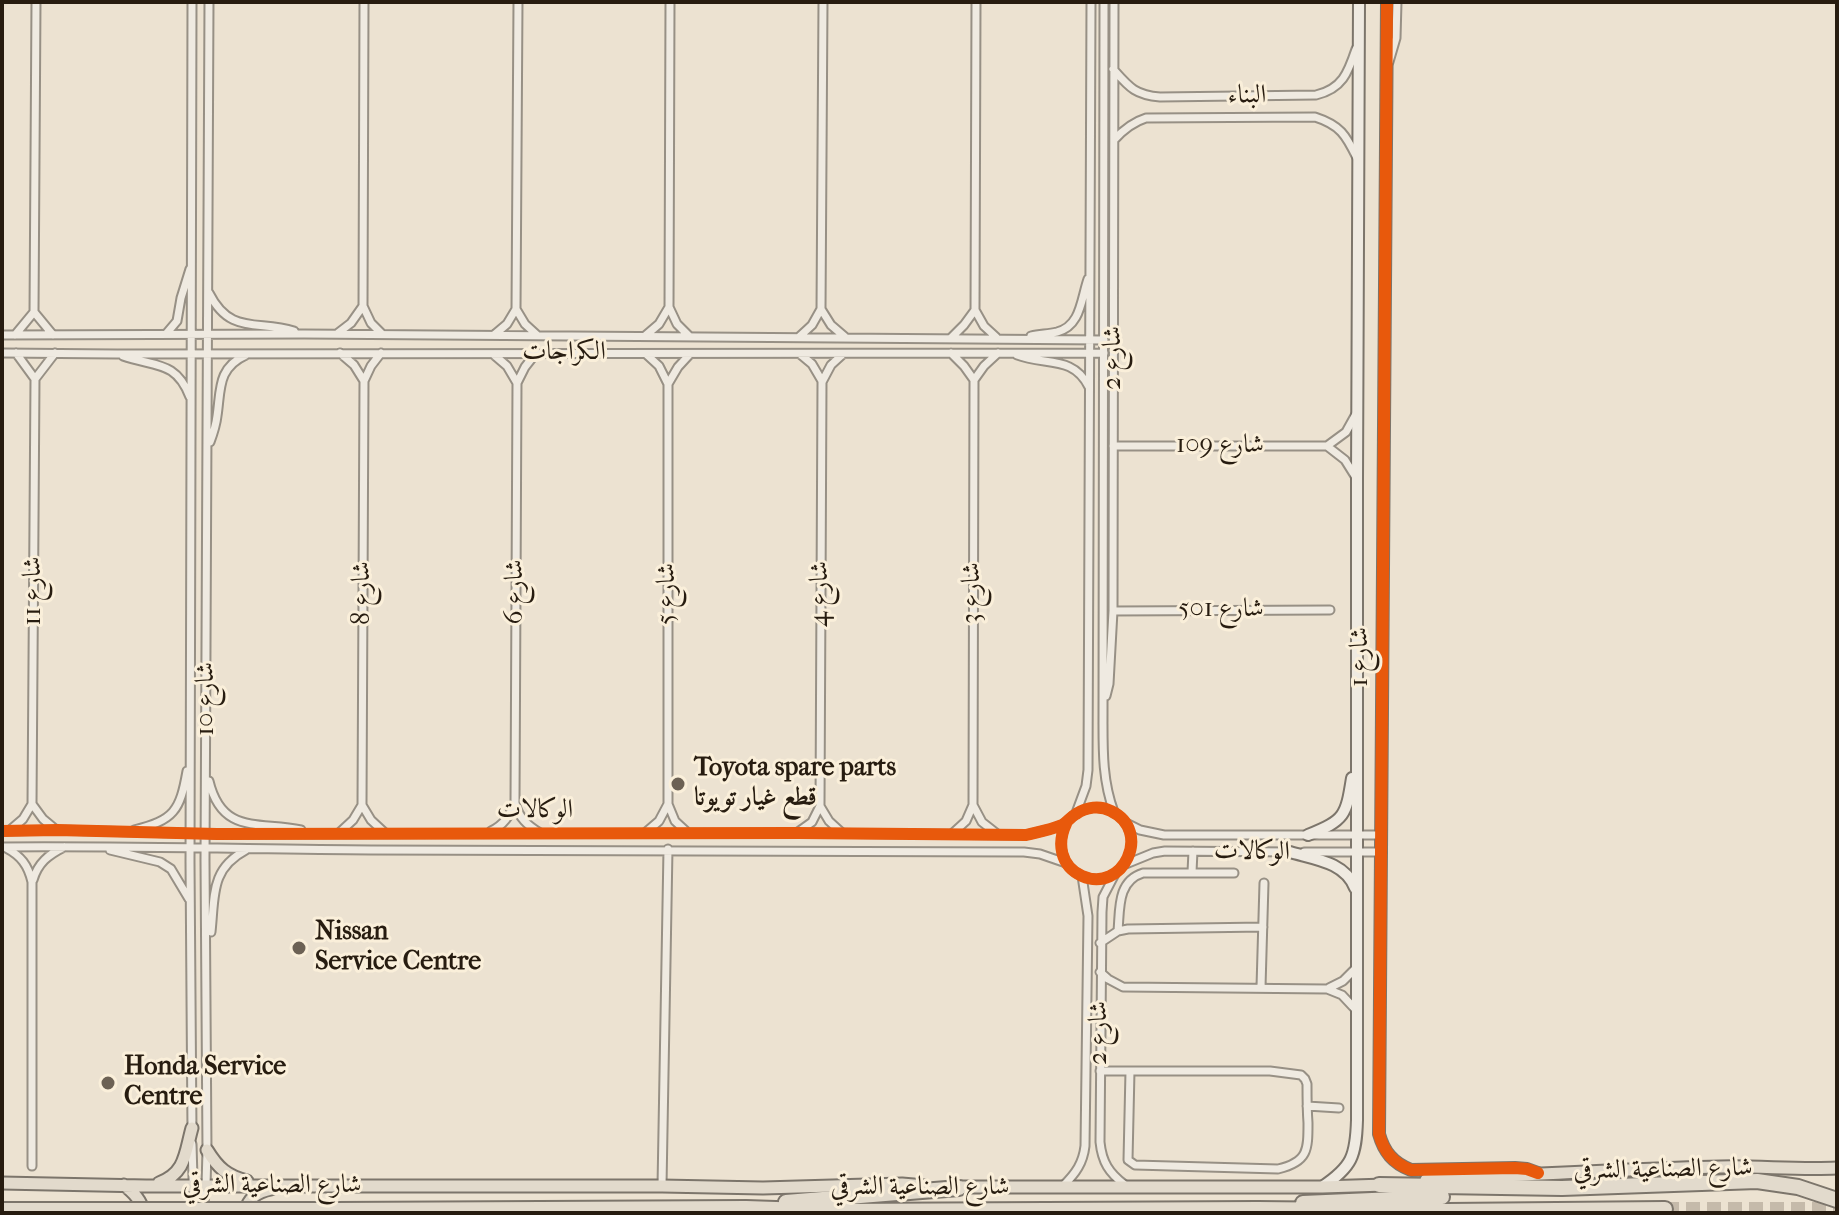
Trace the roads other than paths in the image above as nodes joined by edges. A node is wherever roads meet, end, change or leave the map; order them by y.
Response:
1 (36, 2) edge
2 (192, 2) edge
3 (209, 2) edge
4 (364, 2) edge
5 (518, 2) edge
6 (670, 2) edge
7 (823, 2) edge
8 (976, 2) edge
9 (1091, 2) edge
10 (1104, 2) edge
11 (1114, 2) edge
12 (1359, 2) edge
13 (1387, 2) edge
14 (1397, 2) edge
15 (1359, 40) junction
16 (1387, 68) junction
17 (1113, 69) junction
18 (1114, 140) junction
19 (1359, 162) junction
20 (192, 263) junction
21 (1090, 273) junction
22 (208, 292) junction
23 (363, 306) junction
24 (669, 307) junction
25 (516, 309) junction
26 (821, 309) junction
27 (975, 310) junction
28 (34, 312) junction
29 (166, 334) junction
30 (191, 334) junction
31 (208, 334) junction
32 (304, 334) junction
33 (2, 335) edge
34 (15, 335) junction
35 (53, 335) junction
36 (335, 335) junction
37 (384, 335) junction
38 (493, 336) junction
39 (538, 336) junction
40 (645, 336) junction
41 (689, 336) junction
42 (799, 337) junction
43 (845, 337) junction
44 (951, 338) junction
45 (998, 338) junction
46 (1023, 338) junction
47 (1089, 340) junction
48 (1104, 340) junction
49 (2, 353) edge
50 (16, 353) junction
51 (55, 353) junction
52 (208, 353) junction
53 (249, 353) junction
54 (340, 353) junction
55 (381, 353) junction
56 (492, 353) junction
57 (536, 353) junction
58 (644, 353) junction
59 (692, 353) junction
60 (798, 353) junction
61 (845, 353) junction
62 (951, 353) junction
63 (998, 353) junction
64 (1011, 353) junction
65 (1089, 353) junction
66 (1104, 353) junction
67 (117, 354) junction
68 (191, 354) junction
69 (35, 379) junction
70 (974, 380) junction
71 (364, 381) junction
72 (822, 382) junction
73 (517, 383) junction
74 (668, 384) junction
75 (1089, 388) junction
76 (192, 402) junction
77 (1358, 410) junction
78 (1113, 446) junction
79 (1327, 446) junction
80 (208, 448) junction
81 (1357, 478) junction
82 (1330, 610) dead end
83 (1113, 611) junction
84 (1103, 714) junction
85 (1357, 741) junction
86 (190, 749) junction
87 (206, 771) junction
88 (515, 801) junction
89 (32, 804) junction
90 (668, 804) junction
91 (362, 805) junction
92 (973, 805) junction
93 (820, 806) junction
94 (1114, 812) junction
95 (1076, 813) junction
96 (1126, 823) junction
97 (1066, 824) junction
98 (57, 830) junction
99 (5, 831) edge
100 (125, 833) junction
101 (313, 833) junction
102 (339, 833) junction
103 (385, 833) junction
104 (487, 833) junction
105 (645, 833) junction
106 (688, 833) junction
107 (797, 833) junction
108 (842, 833) junction
109 (953, 833) junction
110 (190, 834) junction
111 (206, 834) junction
112 (541, 834) junction
113 (997, 834) junction
114 (1308, 835) junction
115 (1357, 835) junction
116 (1382, 835) junction
117 (66, 846) junction
118 (4, 847) edge
119 (100, 847) junction
120 (190, 848) junction
121 (206, 849) junction
122 (248, 849) junction
123 (668, 849) junction
124 (1193, 851) junction
125 (1290, 852) junction
126 (1357, 852) junction
127 (1382, 852) junction
128 (1066, 863) junction
129 (1124, 865) junction
130 (1192, 872) junction
131 (1116, 873) junction
132 (1234, 873) dead end
133 (1082, 876) junction
134 (32, 882) junction
135 (1264, 883) dead end
136 (1358, 898) junction
137 (191, 903) junction
138 (1263, 927) junction
139 (1118, 931) junction
140 (1100, 943) junction
141 (207, 950) junction
142 (1358, 965) junction
143 (1100, 972) junction
144 (1261, 987) junction
145 (1327, 989) junction
146 (1358, 1013) junction
147 (1100, 1071) junction
148 (1130, 1071) junction
149 (1358, 1094) junction
150 (1307, 1106) junction
151 (1339, 1108) junction
152 (1357, 1120) junction
153 (192, 1128) junction
154 (207, 1150) junction
155 (32, 1166) dead end
156 (1837, 1168) edge
157 (1538, 1173) junction
158 (2, 1183) edge
159 (124, 1185) junction
160 (295, 1185) junction
161 (1379, 1185) junction
162 (146, 1186) junction
163 (193, 1186) junction
164 (206, 1186) junction
165 (259, 1186) junction
166 (662, 1186) junction
167 (1127, 1186) junction
168 (1062, 1187) junction
169 (1322, 1187) junction
170 (959, 1188) junction
171 (1562, 1188) junction
172 (1837, 1200) edge
173 (746, 1208) junction
174 (1258, 1209) junction
175 (1665, 1209) dead end
176 (2, 1210) edge
177 (144, 1213) edge
178 (194, 1213) edge
179 (202, 1213) edge
180 (244, 1213) edge

1 - 28 street
2 - 20 street, شارع 10
3 - 22 street, شارع 10
4 - 23 street
5 - 25 street
6 - 24 street
7 - 26 street
8 - 27 street
9 - 21 street, شارع 2
10 - 48 street, شارع 2
11 - 17 street, شارع 2
12 - 15 street, شارع 1
13 - 16 street, شارع 1
14 - 16 street
15 - 17 street, البناء
15 - 19 street, شارع 1
16 - 116 street, شارع 1
17 - 18 street, شارع 2
18 - 19 street, البناء
18 - 78 street, شارع 2
19 - 77 street, شارع 1
20 - 29 street, شارع 10
20 - 30 street, شارع 10
21 - 46 street, شارع 2
21 - 47 street, شارع 2
22 - 31 street, شارع 10
22 - 32 street, الكراجات
23 - 36 street
23 - 37 street
24 - 40 street
24 - 41 street
25 - 38 street
25 - 39 street
26 - 42 street
26 - 43 street
27 - 44 street
27 - 45 street
28 - 34 street
28 - 35 street
29 - 30 street, الكراجات
29 - 35 street, الكراجات
30 - 31 street, الكراجات
30 - 68 street, شارع 10
31 - 32 street, الكراجات
31 - 52 street, شارع 10
32 - 36 street, الكراجات
33 - 34 street, الكراجات
34 - 35 street, الكراجات
36 - 37 street, الكراجات
37 - 38 street, الكراجات
38 - 39 street, الكراجات
39 - 40 street, الكراجات
40 - 41 street, الكراجات
41 - 42 street, الكراجات
42 - 43 street, الكراجات
43 - 44 street, الكراجات
44 - 45 street, الكراجات
45 - 46 street, الكراجات
46 - 47 street, الكراجات
47 - 48 street, الكراجات
47 - 65 street, شارع 2
48 - 66 street, شارع 2
49 - 50 street, الكراجات
50 - 51 street, الكراجات
50 - 69 street
51 - 67 street, الكراجات
51 - 69 street
52 - 53 street, الكراجات
52 - 68 street, الكراجات
52 - 80 street, شارع 10
53 - 54 street, الكراجات
53 - 80 street, شارع 10
54 - 55 street, الكراجات
54 - 71 street
55 - 56 street, الكراجات
55 - 71 street
56 - 57 street, الكراجات
56 - 73 street
57 - 58 street, الكراجات
57 - 73 street
58 - 59 street, الكراجات
58 - 74 street
59 - 60 street, الكراجات
59 - 74 street
60 - 61 street, الكراجات
60 - 72 street
61 - 62 street, الكراجات
61 - 72 street
62 - 63 street, الكراجات
62 - 70 street
63 - 64 street, الكراجات
63 - 70 street
64 - 65 street, الكراجات
64 - 75 street, الكراجات
65 - 66 street, الكراجات
65 - 75 street, شارع 2
66 - 84 street, شارع 2
67 - 68 street, الكراجات
67 - 76 street, الكراجات
68 - 76 street, شارع 10
69 - 89 street, شارع 11
70 - 92 street, شارع 3
71 - 91 street, شارع 8
72 - 93 street, شارع 4
73 - 88 street, شارع 6
74 - 90 street, شارع 5
75 - 95 street, شارع 2
76 - 86 street, شارع 10
77 - 79 street
77 - 81 street, شارع 1
78 - 79 street, شارع 109
78 - 83 street, شارع 2
79 - 81 street
80 - 87 street, شارع 10
81 - 85 street, شارع 1
82 - 83 street, شارع 501
83 - 84 street, شارع 2
84 - 94 street, شارع 2
85 - 114 street
85 - 115 street, شارع 1
86 - 100 street, شارع 10
86 - 110 street, شارع 10
87 - 101 street, الوكالات
87 - 111 street, شارع 10
88 - 104 street
88 - 112 street
89 - 98 street
89 - 99 street
90 - 105 street
90 - 106 street
91 - 102 street
91 - 103 street
92 - 109 street
92 - 113 street
93 - 107 street
93 - 108 street
94 - 95 street
94 - 96 street
95 - 97 street
96 - 114 street, الوكالات
96 - 129 street
97 - 113 street, الوكالات
97 - 128 street
98 - 99 street, الوكالات
98 - 100 street, الوكالات
100 - 110 street, الوكالات
101 - 102 street, الوكالات
101 - 111 street, الوكالات
102 - 103 street, الوكالات
103 - 104 street, الوكالات
104 - 112 street, الوكالات
105 - 106 street, الوكالات
105 - 112 street, الوكالات
106 - 107 street, الوكالات
107 - 108 street, الوكالات
108 - 109 street, الوكالات
109 - 113 street, الوكالات
110 - 111 street, الوكالات
110 - 120 street, شارع 10
111 - 121 street, شارع 10
114 - 115 street, الوكالات
115 - 116 street, الوكالات
115 - 126 street, شارع 1
116 - 127 street, شارع 1
117 - 118 street, الوكالات
117 - 119 street, الوكالات
117 - 134 street
118 - 134 street
119 - 120 street, الوكالات
119 - 137 street, الوكالات
120 - 121 street, الوكالات
120 - 137 street, شارع 10
121 - 122 street, الوكالات
121 - 141 street, شارع 10
122 - 123 street, الوكالات
122 - 141 street, شارع 10
123 - 128 street, الوكالات
123 - 166 street
124 - 125 street, الوكالات
124 - 129 street, الوكالات
124 - 130 street
125 - 126 street, الوكالات
125 - 136 street
126 - 127 street, الوكالات
126 - 136 street, شارع 1
127 - 157 street, شارع 1
128 - 133 street
129 - 131 street
130 - 132 street
130 - 139 street
131 - 133 street
131 - 140 street, شارع 2
133 - 168 street, شارع 2
134 - 155 street
135 - 138 street
136 - 142 street, شارع 1
137 - 153 street, شارع 10
138 - 139 street
138 - 144 street
139 - 140 street
140 - 143 street, شارع 2
141 - 154 street, شارع 10
142 - 145 street
142 - 146 street, شارع 1
143 - 144 street
143 - 147 street, شارع 2
144 - 145 street
145 - 146 street
146 - 149 street, شارع 1
147 - 148 street
147 - 167 street, شارع 2
148 - 150 street
148 - 150 street
149 - 151 street
149 - 152 street, شارع 1
150 - 151 street
151 - 152 street
152 - 169 street, شارع 1
153 - 162 main road
153 - 163 street, شارع 10
154 - 164 street, شارع 10
154 - 165 main road
156 - 157 main road, شارع الصناعية الشرقي
157 - 161 main road, شارع الصناعية الشرقي
158 - 159 main road, شارع الصناعية الشرقي
159 - 162 main road, شارع الصناعية الشرقي
159 - 177 main road
160 - 165 main road, شارع الصناعية الشرقي
160 - 166 main road, شارع الصناعية الشرقي
160 - 180 main road
161 - 169 main road, شارع الصناعية الشرقي
161 - 171 highway
162 - 163 main road, شارع الصناعية الشرقي
163 - 164 main road, شارع الصناعية الشرقي
163 - 178 street, شارع 10
164 - 165 main road, شارع الصناعية الشرقي
164 - 179 street, شارع 10
166 - 170 main road, شارع الصناعية الشرقي
167 - 168 main road, شارع الصناعية الشرقي
167 - 169 main road, شارع الصناعية الشرقي
168 - 170 main road, شارع الصناعية الشرقي
170 - 173 highway
171 - 172 highway
171 - 174 highway
173 - 174 highway
173 - 176 highway, bridge
174 - 175 highway

